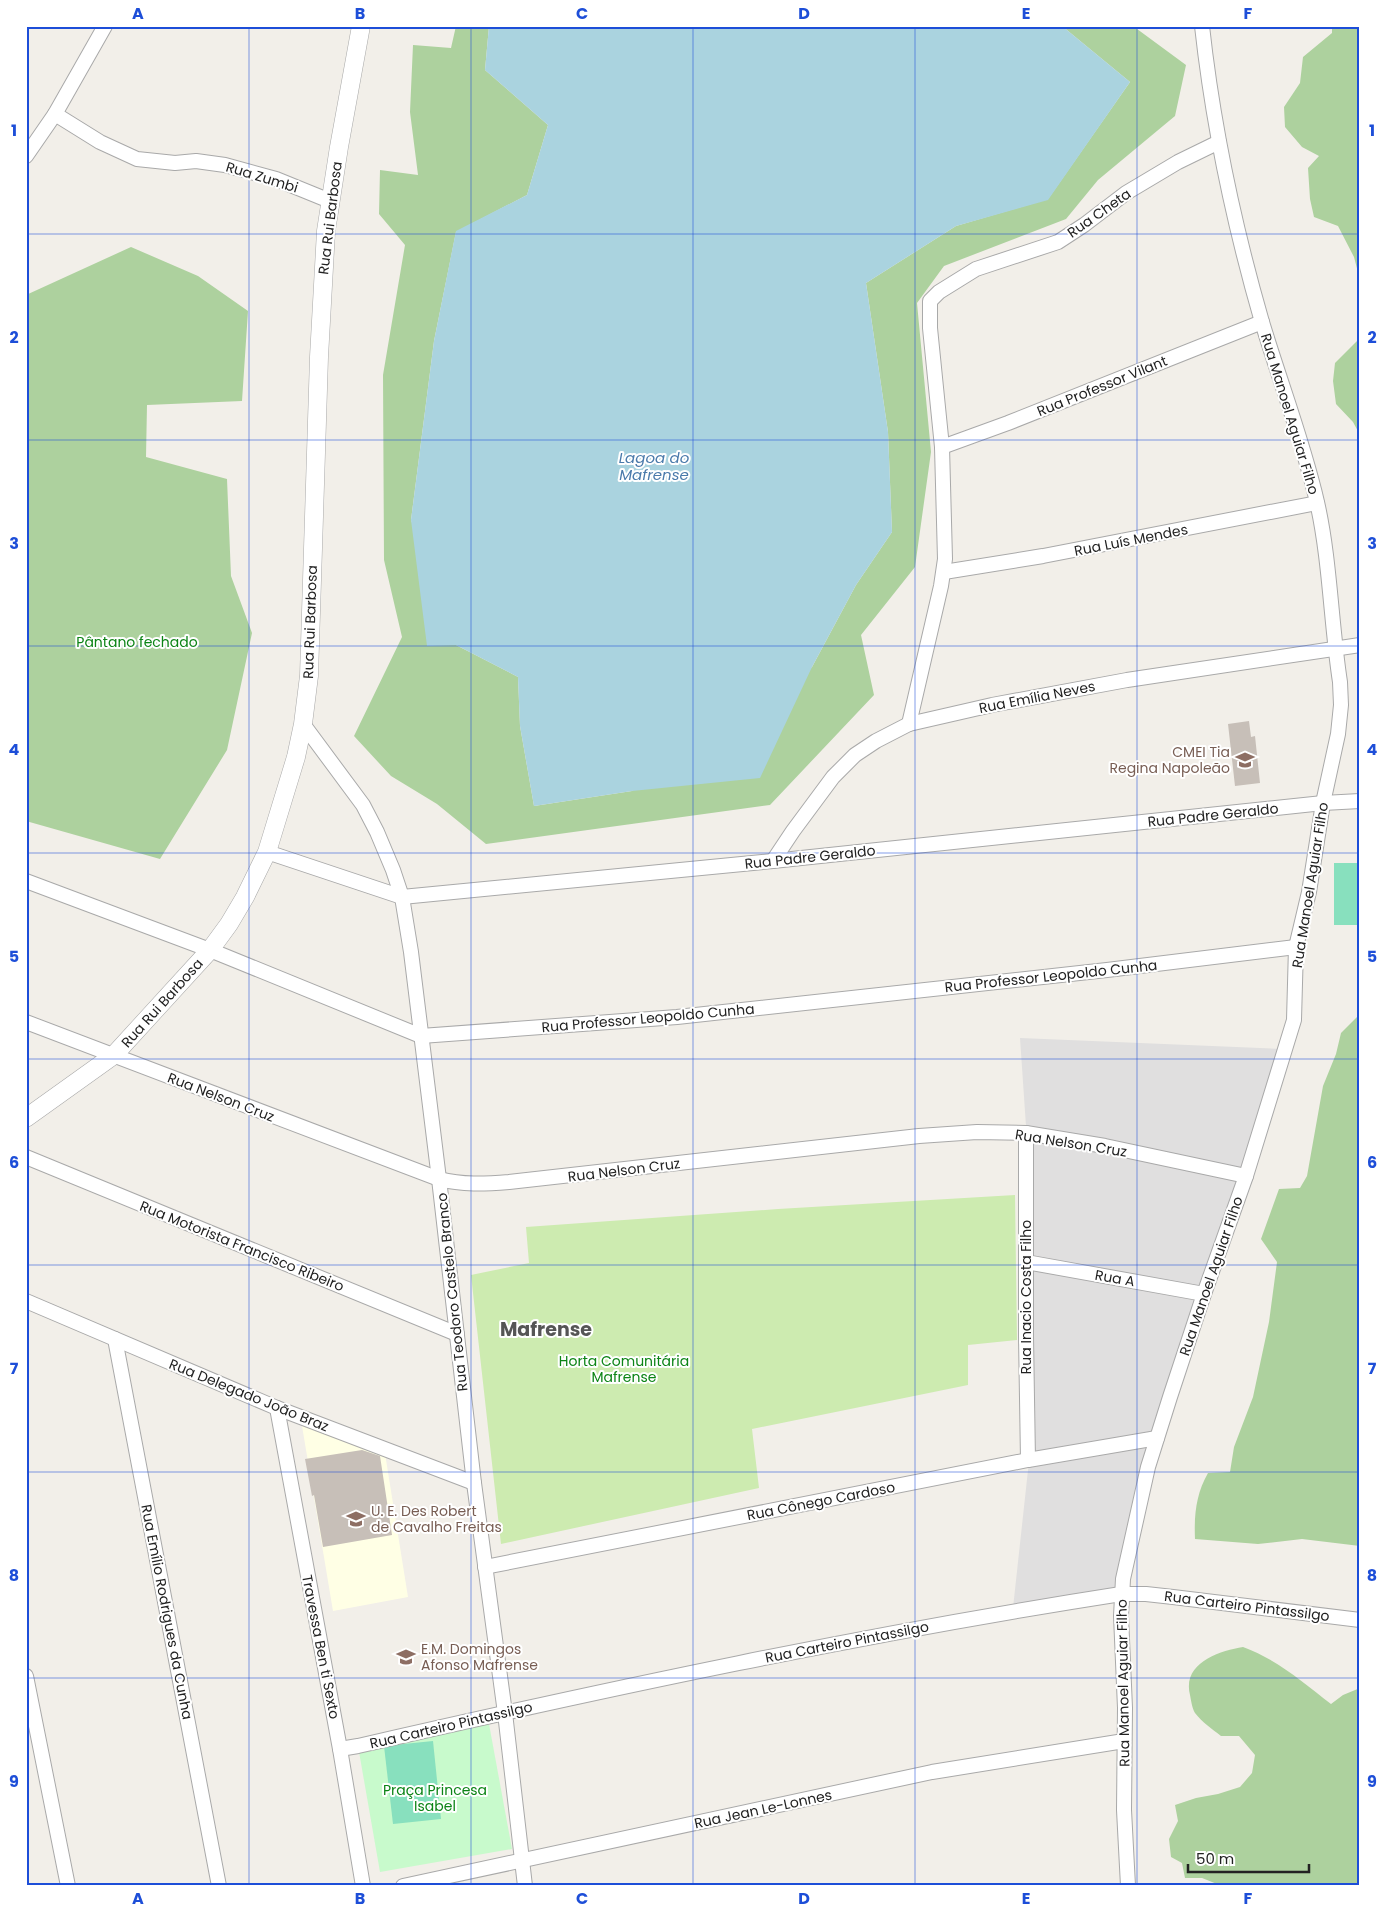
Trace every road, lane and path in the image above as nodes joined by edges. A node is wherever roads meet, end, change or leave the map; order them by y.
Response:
1 (105, 26) edge
2 (360, 26) edge
3 (1202, 26) edge
4 (55, 114) junction
5 (1219, 142) junction
6 (26, 156) edge
7 (330, 201) junction
8 (1262, 322) junction
9 (942, 447) junction
10 (1317, 503) junction
11 (944, 572) junction
12 (1360, 645) edge
13 (1335, 648) junction
14 (303, 724) junction
15 (910, 724) junction
16 (1360, 801) edge
17 (1323, 803) junction
18 (267, 852) junction
19 (773, 861) junction
20 (26, 881) edge
21 (402, 897) junction
22 (1296, 947) junction
23 (210, 950) junction
24 (26, 1022) edge
25 (421, 1036) junction
26 (114, 1055) junction
27 (26, 1118) edge
28 (1026, 1133) junction
29 (26, 1157) edge
30 (1246, 1176) junction
31 (439, 1179) junction
32 (1026, 1262) junction
33 (1204, 1294) junction
34 (26, 1301) edge
35 (457, 1334) junction
36 (115, 1339) junction
37 (277, 1408) junction
38 (1157, 1438) junction
39 (1028, 1460) junction
40 (474, 1483) junction
41 (486, 1566) junction
42 (1121, 1594) junction
43 (1360, 1620) edge
44 (26, 1676) edge
45 (505, 1713) junction
46 (1124, 1742) junction
47 (340, 1749) junction
48 (521, 1861) junction
49 (68, 1886) edge
50 (219, 1886) edge
51 (363, 1886) edge
52 (403, 1886) edge
53 (525, 1886) edge
54 (1128, 1886) edge

1 - 4 street
2 - 7 street, Rua Rui Barbosa
3 - 5 street, Rua Manoel Aguiar Filho
4 - 6 street
4 - 7 street, Rua Zumbi
5 - 8 street, Rua Manoel Aguiar Filho
5 - 9 street, Rua Cheta
7 - 14 street, Rua Rui Barbosa
8 - 9 street, Rua Professor Vilant
8 - 10 street, Rua Manoel Aguiar Filho
9 - 11 street, Rua Cheta
10 - 11 street, Rua Luís Mendes
10 - 13 street, Rua Manoel Aguiar Filho
11 - 15 street, Rua Cheta
12 - 13 street, Rua Emília Neves
13 - 15 street, Rua Emília Neves
13 - 17 street, Rua Manoel Aguiar Filho
14 - 18 street, Rua Rui Barbosa
14 - 21 street, Rua Teodoro Castelo Branco
15 - 19 street, Rua Emília Neves
16 - 17 street, Rua Padre Geraldo
17 - 19 street, Rua Padre Geraldo
17 - 22 street, Rua Manoel Aguiar Filho
18 - 21 street, Rua Padre Geraldo
18 - 23 street, Rua Rui Barbosa
19 - 21 street, Rua Padre Geraldo
20 - 23 street, Rua Professor Leopoldo Cunha
21 - 25 street, Rua Teodoro Castelo Branco
22 - 25 street, Rua Professor Leopoldo Cunha
22 - 30 street, Rua Manoel Aguiar Filho
23 - 25 street, Rua Professor Leopoldo Cunha
23 - 26 street, Rua Rui Barbosa
24 - 26 street, Rua Nelson Cruz
25 - 31 street, Rua Teodoro Castelo Branco
26 - 27 street, Rua Rui Barbosa
26 - 31 street, Rua Nelson Cruz
28 - 30 street, Rua Nelson Cruz
28 - 31 street, Rua Nelson Cruz
28 - 32 street, Rua Inacio Costa Filho
29 - 35 street, Rua Motorista Francisco Ribeiro
30 - 33 street, Rua Manoel Aguiar Filho
31 - 35 street, Rua Teodoro Castelo Branco
32 - 33 street, Rua A
32 - 39 street, Rua Inacio Costa Filho
33 - 38 street, Rua Manoel Aguiar Filho
34 - 36 street, Rua Delegado João Braz
35 - 40 street, Rua Teodoro Castelo Branco
36 - 37 street, Rua Delegado João Braz
36 - 50 street, Rua Emílio Rodrigues da Cunha
37 - 40 street, Rua Delegado João Braz
37 - 47 street, Travessa Ben ti Sexto
38 - 39 street, Rua Cônego Cardoso
38 - 42 street, Rua Manoel Aguiar Filho
39 - 41 street, Rua Cônego Cardoso
40 - 41 street, Rua Teodoro Castelo Branco
41 - 45 street, Rua Teodoro Castelo Branco
42 - 43 street, Rua Carteiro Pintassilgo
42 - 45 street, Rua Carteiro Pintassilgo
42 - 46 street, Rua Manoel Aguiar Filho
44 - 49 street
45 - 47 street, Rua Carteiro Pintassilgo
45 - 48 street, Rua Teodoro Castelo Branco
46 - 48 street, Rua Jean Le-Lonnes
46 - 54 street, Rua Manoel Aguiar Filho
47 - 51 street, Travessa Ben ti Sexto
48 - 52 street, Rua Jean Le-Lonnes
48 - 53 street, Rua Teodoro Castelo Branco

